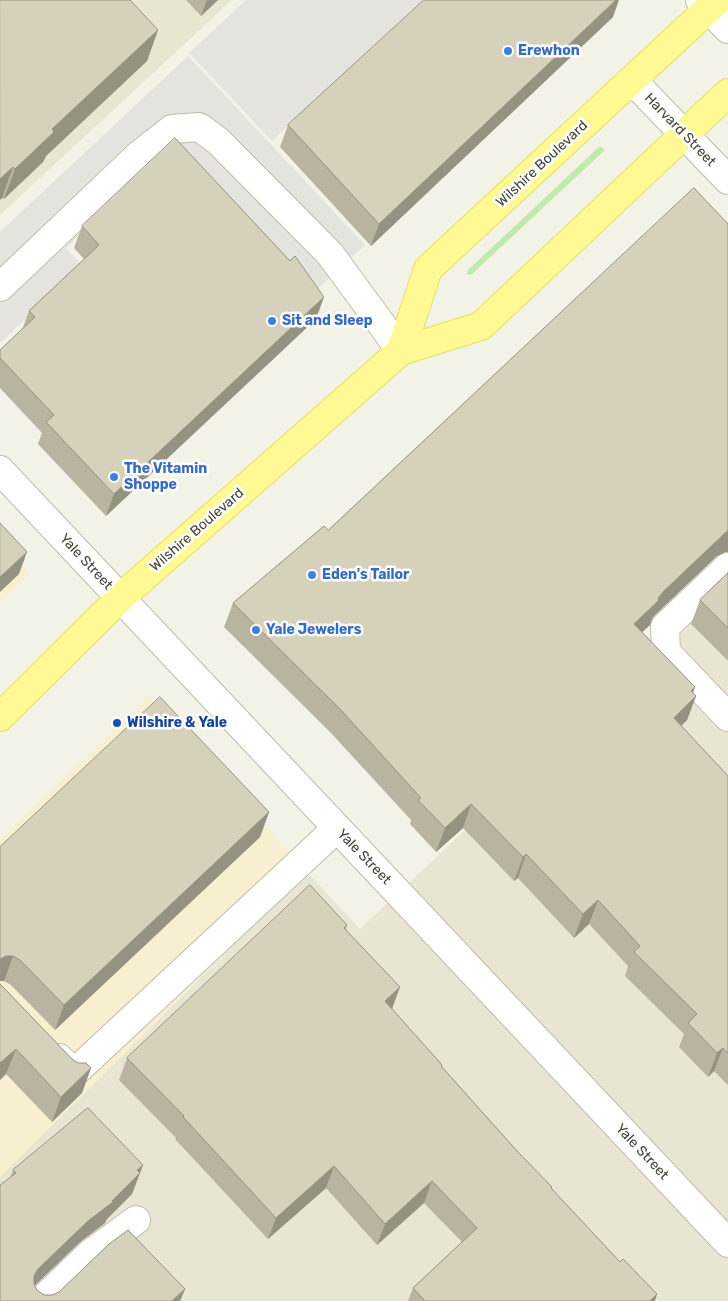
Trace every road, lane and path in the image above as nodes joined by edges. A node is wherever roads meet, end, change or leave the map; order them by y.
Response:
1 (709, 3) edge
2 (728, 29) edge
3 (632, 80) junction
4 (728, 93) edge
5 (685, 134) junction
6 (728, 180) edge
7 (0, 287) edge
8 (401, 351) junction
9 (0, 470) edge
10 (728, 567) edge
11 (120, 598) junction
12 (0, 717) edge
13 (728, 717) edge
14 (337, 828) junction
15 (41, 1038) edge
16 (136, 1220) dead end
17 (728, 1243) edge
18 (41, 1301) edge

1 - 2 street
1 - 3 main road, Wilshire Boulevard
3 - 5 street, Harvard Street
3 - 8 main road, Wilshire Boulevard
4 - 5 main road, Wilshire Boulevard
5 - 6 street, Harvard Street
5 - 8 main road, Wilshire Boulevard
7 - 8 street
8 - 11 main road, Wilshire Boulevard
9 - 11 street, Yale Street
10 - 13 street
11 - 12 main road, Wilshire Boulevard
11 - 14 street, Yale Street
14 - 15 street
14 - 17 street, Yale Street
16 - 18 street

